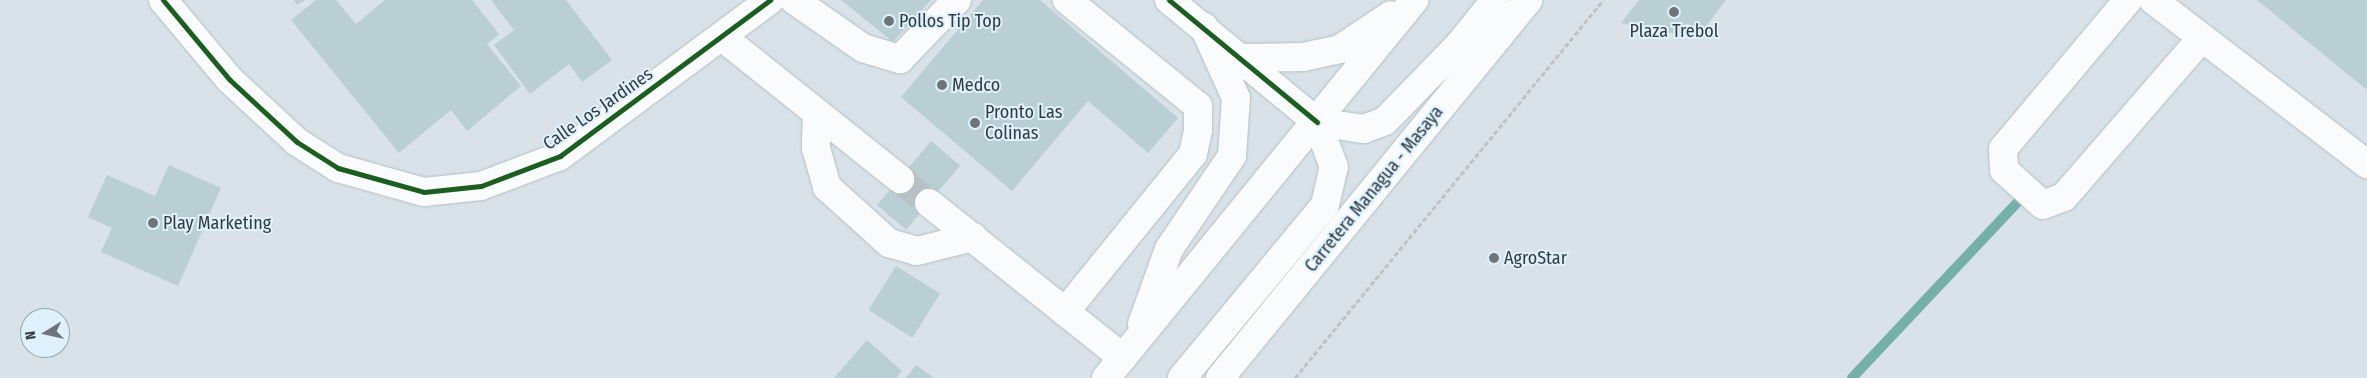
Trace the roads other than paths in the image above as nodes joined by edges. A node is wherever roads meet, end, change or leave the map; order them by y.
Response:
1 (163, 0) edge
2 (770, 0) edge
3 (794, 0) edge
4 (957, 0) edge
5 (1067, 0) edge
6 (1169, 0) edge
7 (1413, 0) edge
8 (1495, 0) edge
9 (1528, 0) edge
10 (2128, 0) edge
11 (2153, 0) edge
12 (1204, 27) junction
13 (722, 37) junction
14 (2200, 39) junction
15 (1240, 58) junction
16 (817, 113) junction
17 (1317, 122) junction
18 (2367, 164) edge
19 (900, 179) tunnel mouth
20 (929, 203) tunnel mouth
21 (973, 238) junction
22 (1065, 312) junction
23 (1122, 360) edge
24 (1182, 378) edge
25 (1220, 378) edge

1 - 13 main road, Calle Los Jardines
2 - 13 main road, Calle Los Jardines
3 - 4 main road
5 - 22 main road
6 - 12 main road
7 - 15 main road
7 - 17 main road
8 - 17 main road
9 - 25 main road, Carretera Managua - Masaya
10 - 14 main road
11 - 14 main road
12 - 15 main road
12 - 23 main road
13 - 16 main road
14 - 18 main road
15 - 17 main road
16 - 19 main road
16 - 21 main road
17 - 23 main road
17 - 24 main road
20 - 21 main road
21 - 22 main road
22 - 23 main road

